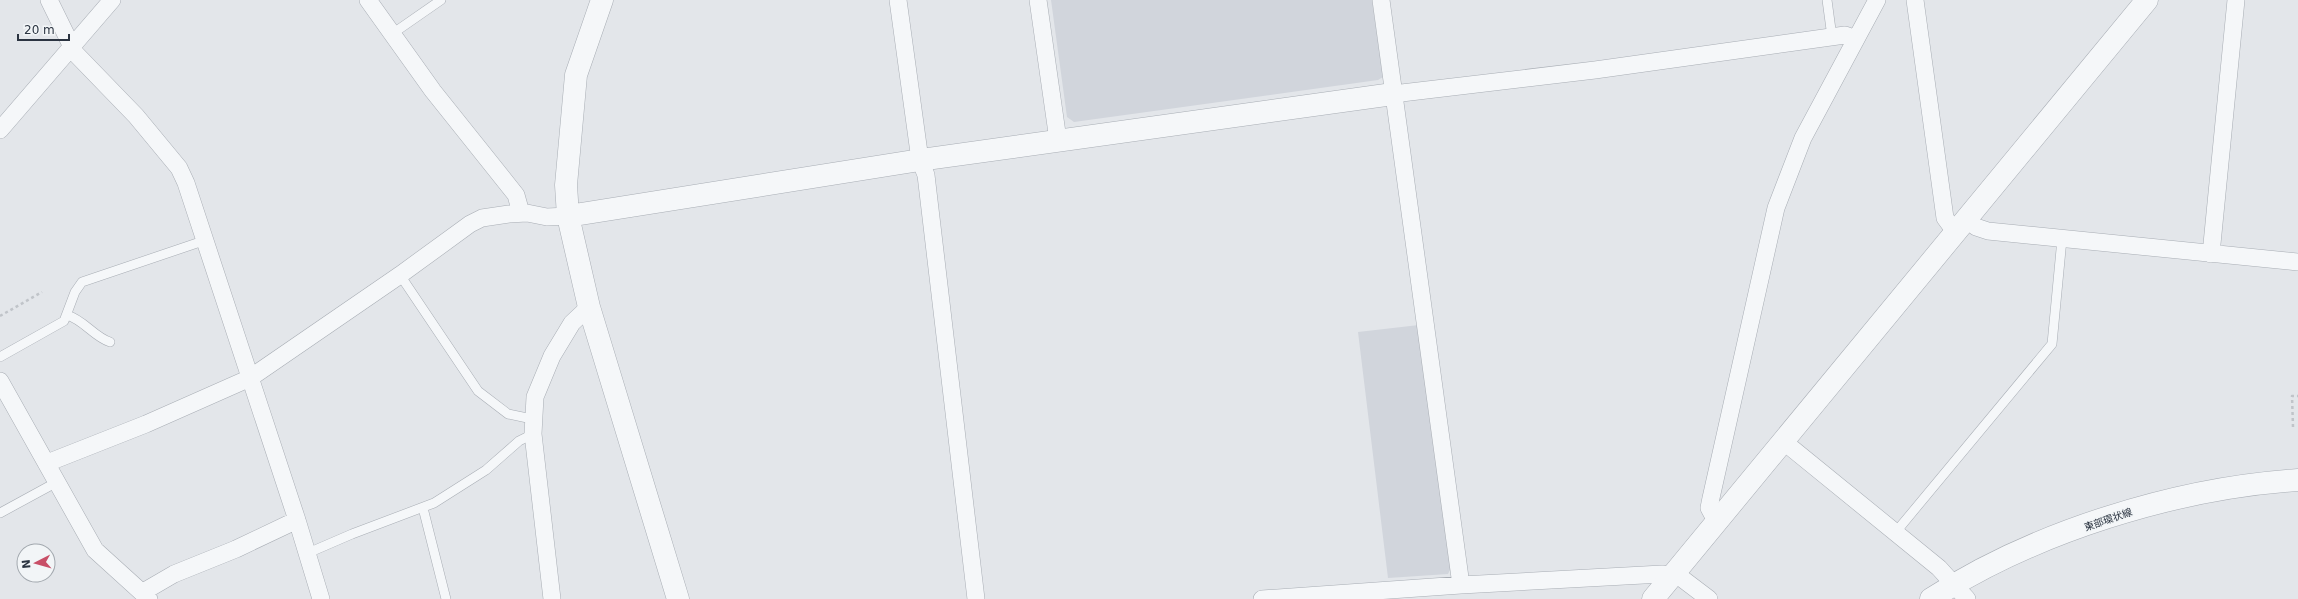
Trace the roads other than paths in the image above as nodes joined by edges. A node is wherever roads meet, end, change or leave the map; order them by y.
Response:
1 (49, 0) edge
2 (112, 0) edge
3 (368, 0) edge
4 (441, 0) edge
5 (602, 0) edge
6 (898, 0) edge
7 (1038, 0) edge
8 (1381, 0) edge
9 (1827, 0) edge
10 (1877, 0) edge
11 (1915, 0) edge
12 (2147, 0) edge
13 (2236, 0) edge
14 (392, 34) junction
15 (1832, 37) junction
16 (1856, 39) junction
17 (72, 45) junction
18 (1393, 94) junction
19 (0, 130) edge
20 (1058, 140) junction
21 (920, 160) junction
22 (521, 213) junction
23 (568, 216) junction
24 (1962, 226) junction
25 (2062, 239) junction
26 (206, 240) junction
27 (2211, 254) junction
28 (2298, 262) edge
29 (400, 275) junction
30 (589, 307) junction
31 (67, 315) junction
32 (110, 342) dead end
33 (0, 357) edge
34 (250, 378) junction
35 (0, 381) edge
36 (532, 427) junction
37 (1783, 441) junction
38 (47, 463) junction
39 (2298, 480) edge
40 (57, 482) junction
41 (423, 508) junction
42 (0, 513) edge
43 (297, 520) junction
44 (1716, 521) junction
45 (1895, 533) junction
46 (308, 553) junction
47 (1673, 574) junction
48 (1461, 585) junction
49 (1960, 591) edge
50 (146, 596) edge
51 (321, 599) edge
52 (446, 599) edge
53 (552, 599) edge
54 (678, 599) edge
55 (976, 599) edge
56 (1262, 599) edge
57 (1653, 599) edge
58 (1709, 599) edge
59 (1931, 599) edge

1 - 17 street
2 - 17 street
3 - 14 street
4 - 14 lane
5 - 23 street
6 - 21 street
7 - 20 street
8 - 18 street
9 - 15 lane
10 - 16 street
11 - 24 street
12 - 24 street
13 - 27 street
14 - 22 street
15 - 16 street
15 - 18 street
16 - 44 street
17 - 19 street
17 - 26 street
18 - 20 street
18 - 48 street
20 - 21 street
21 - 23 street
21 - 55 street
22 - 23 street
22 - 29 street
23 - 30 street
24 - 25 street
24 - 37 street
25 - 27 street
25 - 45 lane
26 - 31 lane
26 - 34 street
27 - 28 street
29 - 34 street
29 - 36 lane
30 - 36 street
30 - 54 street
31 - 32 lane
31 - 33 lane
34 - 38 street
34 - 43 street
35 - 38 street
36 - 41 lane
36 - 53 street
37 - 44 street
37 - 45 street
38 - 40 street
39 - 49 street, 東部環状線
40 - 42 lane
40 - 50 street
41 - 46 lane
41 - 52 lane
43 - 46 street
43 - 50 street
44 - 47 street
45 - 49 street
46 - 51 street
47 - 48 street
47 - 57 street
47 - 58 street
48 - 56 street
49 - 59 street, 東部環状線

